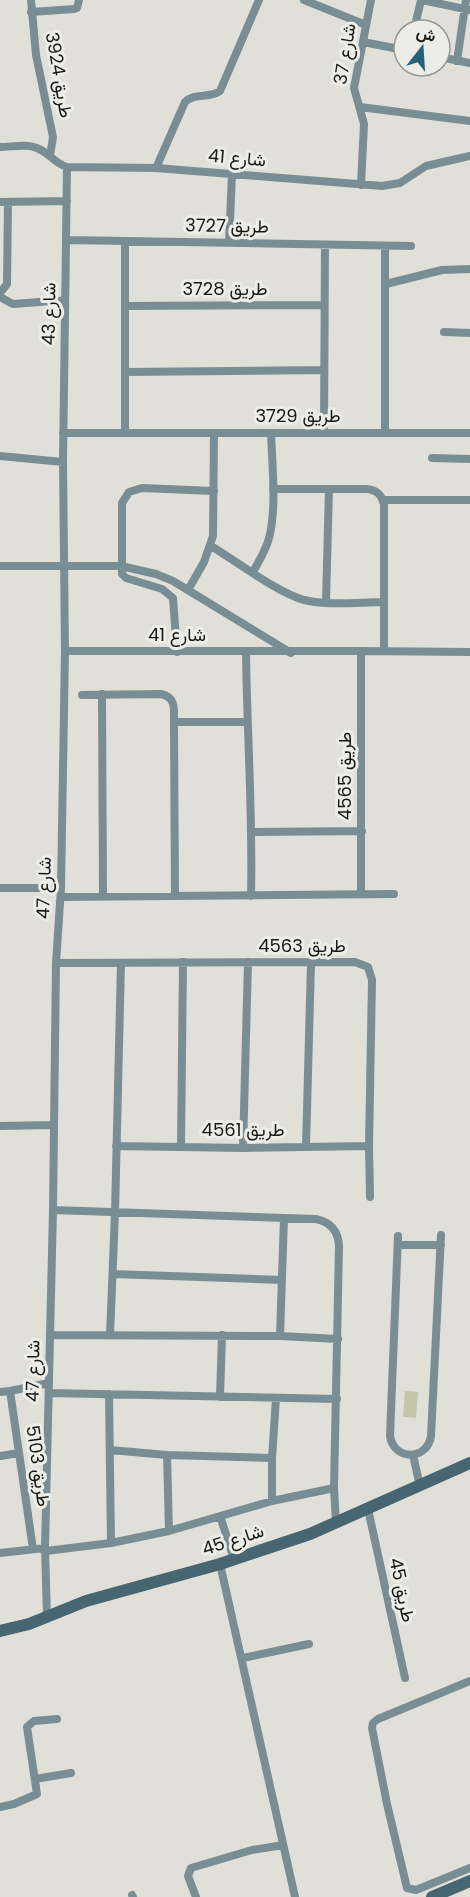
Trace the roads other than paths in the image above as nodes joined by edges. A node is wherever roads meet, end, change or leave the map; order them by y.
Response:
1 (31, 0) edge
2 (79, 0) edge
3 (259, 0) edge
4 (304, 0) edge
5 (371, 0) edge
6 (421, 0) edge
7 (467, 6) edge
8 (31, 12) junction
9 (417, 18) edge
10 (366, 25) junction
11 (363, 42) junction
12 (392, 48) edge
13 (452, 59) edge
14 (457, 60) junction
15 (470, 63) edge
16 (360, 107) junction
17 (470, 121) edge
18 (0, 147) edge
19 (50, 156) junction
20 (470, 156) edge
21 (68, 167) junction
22 (156, 168) junction
23 (231, 174) junction
24 (361, 185) junction
25 (67, 201) junction
26 (4, 202) edge
27 (67, 240) junction
28 (125, 241) junction
29 (229, 243) junction
30 (325, 245) junction
31 (386, 246) junction
32 (411, 246) dead end
33 (470, 269) edge
34 (386, 284) junction
35 (0, 295) edge
36 (65, 300) junction
37 (324, 305) junction
38 (125, 306) junction
39 (444, 332) dead end
40 (470, 333) edge
41 (324, 370) junction
42 (125, 372) junction
43 (63, 433) junction
44 (125, 433) junction
45 (214, 433) junction
46 (271, 433) junction
47 (324, 433) junction
48 (385, 433) junction
49 (470, 433) edge
50 (0, 456) edge
51 (432, 458) dead end
52 (470, 459) edge
53 (63, 462) junction
54 (273, 489) junction
55 (329, 489) junction
56 (214, 491) junction
57 (383, 500) junction
58 (470, 500) edge
59 (211, 546) junction
60 (64, 565) junction
61 (0, 566) edge
62 (121, 566) junction
63 (252, 572) junction
64 (188, 590) junction
65 (326, 602) junction
66 (384, 602) junction
67 (384, 650) junction
68 (65, 651) junction
69 (177, 652) junction
70 (246, 652) junction
71 (291, 652) junction
72 (470, 652) edge
73 (361, 655) junction
74 (81, 694) dead end
75 (102, 694) junction
76 (174, 722) junction
77 (247, 722) junction
78 (362, 831) junction
79 (252, 832) junction
80 (0, 888) edge
81 (61, 892) junction
82 (361, 894) junction
83 (394, 894) dead end
84 (103, 896) junction
85 (175, 896) junction
86 (251, 896) junction
87 (183, 962) junction
88 (248, 962) junction
89 (56, 963) junction
90 (121, 963) junction
91 (311, 963) junction
92 (54, 1125) junction
93 (0, 1126) edge
94 (116, 1146) junction
95 (369, 1146) junction
96 (181, 1147) junction
97 (306, 1147) junction
98 (243, 1148) junction
99 (370, 1197) dead end
100 (53, 1210) junction
101 (115, 1213) junction
102 (284, 1218) junction
103 (441, 1235) dead end
104 (441, 1245) junction
105 (113, 1274) junction
106 (282, 1280) junction
107 (50, 1335) junction
108 (110, 1335) junction
109 (222, 1335) junction
110 (280, 1336) junction
111 (338, 1339) junction
112 (49, 1383) junction
113 (10, 1391) junction
114 (0, 1392) edge
115 (49, 1393) junction
116 (110, 1394) junction
117 (220, 1397) junction
118 (276, 1398) junction
119 (337, 1399) junction
120 (110, 1450) junction
121 (19, 1453) junction
122 (167, 1455) junction
123 (413, 1455) junction
124 (0, 1456) edge
125 (272, 1458) junction
126 (470, 1463) edge
127 (420, 1486) junction
128 (334, 1488) junction
129 (272, 1501) junction
130 (368, 1509) junction
131 (220, 1516) junction
132 (336, 1523) junction
133 (169, 1531) junction
134 (111, 1543) junction
135 (33, 1549) junction
136 (46, 1550) junction
137 (0, 1553) edge
138 (234, 1559) junction
139 (220, 1564) junction
140 (47, 1617) junction
141 (0, 1631) edge
142 (309, 1644) dead end
143 (243, 1658) junction
144 (405, 1678) dead end
145 (470, 1681) edge
146 (57, 1719) dead end
147 (71, 1773) dead end
148 (35, 1779) junction
149 (0, 1807) edge
150 (283, 1845) junction
151 (470, 1868) edge
152 (470, 1881) edge
153 (196, 1897) edge
154 (295, 1897) edge
155 (432, 1897) edge

1 - 8 street, طريق 3924
2 - 8 street
3 - 22 street
4 - 10 street
5 - 10 street, شارع 37
6 - 7 street
6 - 9 street
7 - 14 street
8 - 19 street, طريق 3924
10 - 11 street, شارع 37
11 - 12 street
11 - 16 street, شارع 37
13 - 14 street
14 - 15 street
16 - 17 street
16 - 24 street, شارع 37
18 - 19 street
19 - 21 street
20 - 24 street, شارع 41
21 - 22 street, شارع 41
21 - 25 street, شارع 43
22 - 23 street, شارع 41
23 - 24 street, شارع 41
23 - 29 street
25 - 26 street
25 - 27 street, شارع 43
26 - 35 street
27 - 28 street, طريق 3727
27 - 36 street, شارع 43
28 - 29 street, طريق 3727
28 - 38 street
29 - 30 street, طريق 3727
30 - 31 street, طريق 3727
30 - 37 street
31 - 32 street, طريق 3727
31 - 34 street
33 - 34 street
34 - 48 street
35 - 36 street
36 - 43 street, شارع 43
37 - 38 street, طريق 3728
37 - 41 street
38 - 42 street
39 - 40 street
41 - 42 street
41 - 47 street
42 - 44 street
43 - 44 street, طريق 3729
43 - 53 street, شارع 43
44 - 45 street, طريق 3729
45 - 46 street, طريق 3729
45 - 56 street
46 - 47 street, طريق 3729
46 - 54 street
47 - 48 street, طريق 3729
48 - 49 street, طريق 3729
50 - 53 street
51 - 52 street
53 - 60 street, شارع 43
54 - 55 street
54 - 63 street
55 - 57 street
55 - 65 street
56 - 59 street
56 - 62 street
57 - 58 street
57 - 66 street
59 - 63 street
59 - 64 street
60 - 61 street
60 - 62 street
60 - 68 street, شارع 43
62 - 64 street
62 - 69 street
63 - 65 street
64 - 71 street
65 - 66 street
66 - 67 street
67 - 72 street, شارع 41
67 - 73 street, شارع 41
68 - 69 street, شارع 41
68 - 81 street, شارع 47
69 - 70 street, شارع 41
70 - 71 street, شارع 41
70 - 77 street
71 - 73 street, شارع 41
73 - 78 street, طريق 4565
74 - 75 street
75 - 76 street
75 - 84 street
76 - 77 street
76 - 85 street
77 - 79 street
78 - 79 street
78 - 82 street, طريق 4565
79 - 86 street
80 - 81 street
81 - 84 street
81 - 89 street, شارع 47
82 - 83 street
82 - 86 street
84 - 85 street
85 - 86 street
87 - 88 street, طريق 4563
87 - 90 street, طريق 4563
87 - 96 street
88 - 91 street, طريق 4563
88 - 98 street
89 - 90 street, طريق 4563
89 - 92 street, شارع 47
90 - 94 street
91 - 95 street, طريق 4563
91 - 97 street
92 - 93 street
92 - 100 street, شارع 47
94 - 96 street, طريق 4561
94 - 101 street
95 - 97 street, طريق 4561
95 - 99 street
96 - 98 street, طريق 4561
97 - 98 street, طريق 4561
100 - 101 street
100 - 107 street, شارع 47
101 - 102 street
101 - 105 street
102 - 106 street
102 - 111 street
103 - 104 street
104 - 123 street
104 - 123 street
105 - 106 street
105 - 108 street
106 - 110 street
107 - 108 street
107 - 112 street, شارع 47
108 - 109 street
109 - 110 street
109 - 117 street
110 - 111 street
111 - 119 street
112 - 113 street
112 - 115 street, شارع 47
113 - 114 street
113 - 121 street, طريق 5103
115 - 116 street
115 - 136 street, شارع 47
116 - 117 street
116 - 120 street
117 - 118 street
118 - 119 street
118 - 125 street
119 - 128 street
120 - 122 street
120 - 134 street
121 - 124 street
121 - 135 street, طريق 5103
122 - 125 street
122 - 133 street
123 - 127 street
125 - 129 street
126 - 127 street, شارع 45
127 - 130 street, شارع 45
128 - 129 street
128 - 132 street
129 - 131 street
130 - 132 street, شارع 45
130 - 144 street, طريق 45
131 - 133 street
131 - 138 street
132 - 138 street, شارع 45
133 - 134 street
134 - 136 street
135 - 136 street
135 - 137 street
136 - 140 street, شارع 47
138 - 139 street, شارع 45
139 - 140 street, شارع 45
139 - 143 street
140 - 141 street, شارع 45
142 - 143 street
143 - 150 street
145 - 151 street
146 - 148 street
147 - 148 street
148 - 149 street
150 - 153 street
150 - 154 street
152 - 155 street

